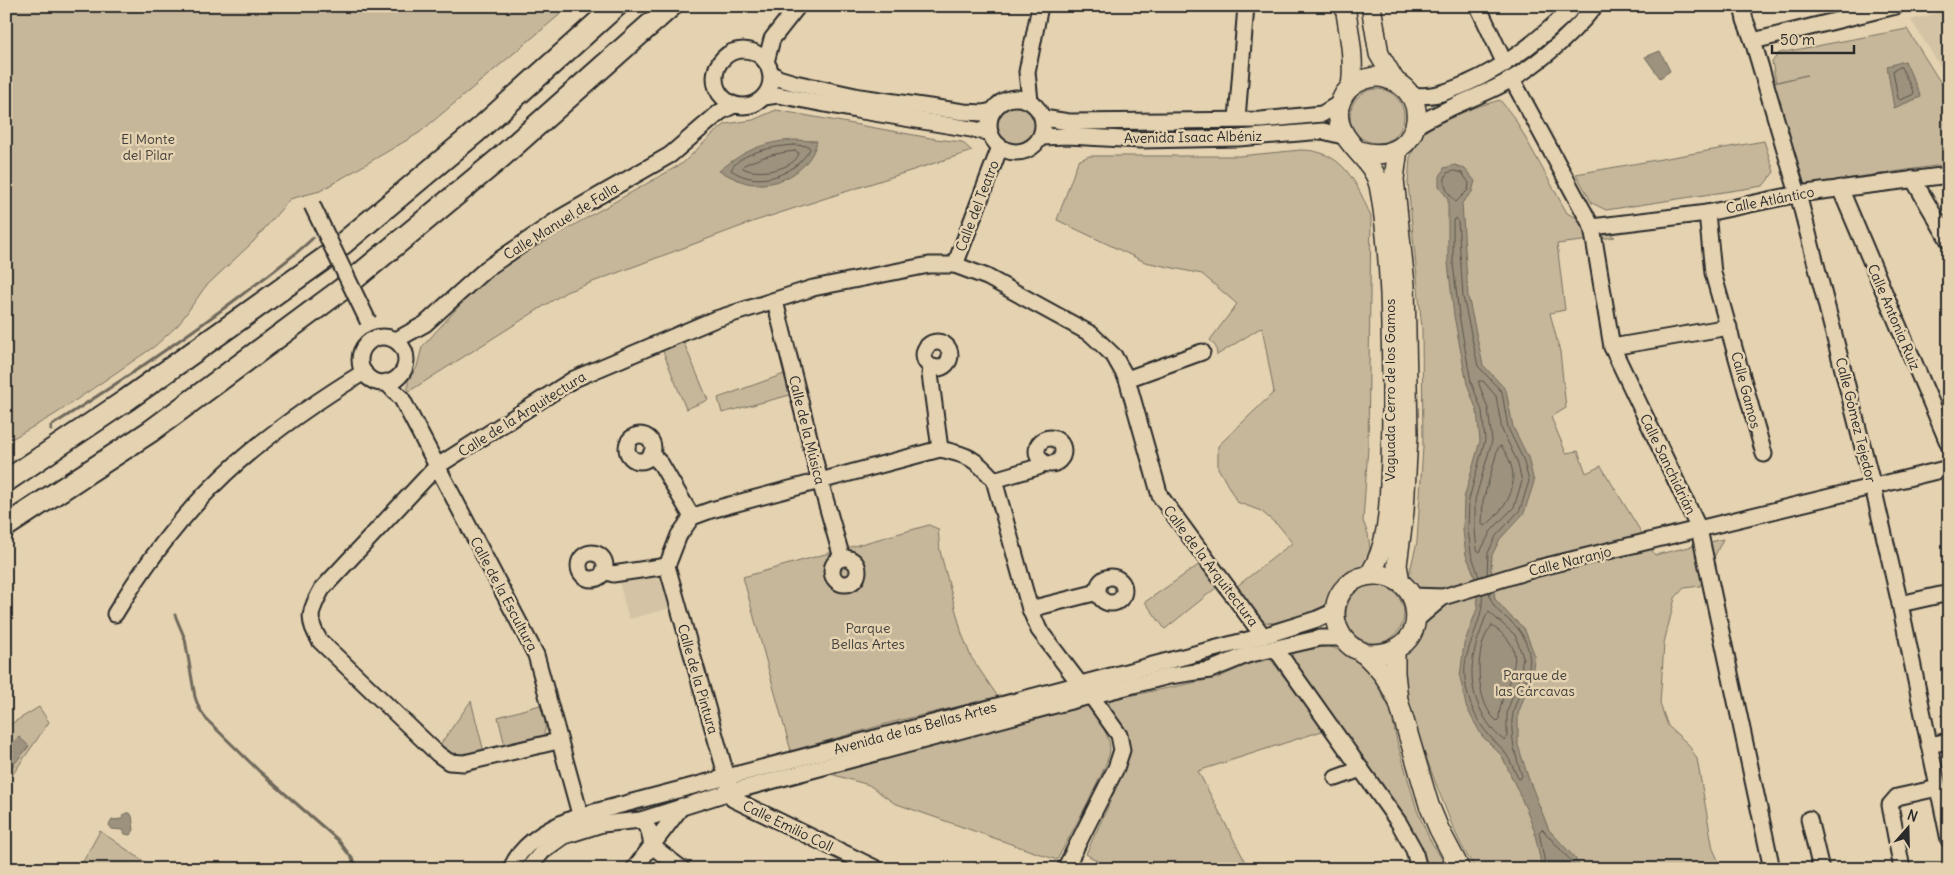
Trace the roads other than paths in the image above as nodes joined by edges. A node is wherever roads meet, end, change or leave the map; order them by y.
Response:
1 (616, 6) edge
2 (671, 6) edge
3 (798, 6) edge
4 (1040, 6) edge
5 (1246, 6) edge
6 (1345, 6) edge
7 (1371, 6) edge
8 (1478, 6) edge
9 (1574, 6) edge
10 (1595, 6) edge
11 (1742, 6) edge
12 (1896, 6) edge
13 (772, 39) junction
14 (1753, 41) junction
15 (750, 51) junction
16 (1505, 64) junction
17 (768, 67) junction
18 (1026, 72) junction
19 (1512, 79) junction
20 (1395, 80) junction
21 (1351, 87) junction
22 (718, 92) junction
23 (1411, 95) junction
24 (764, 97) junction
25 (1009, 98) junction
26 (1030, 101) junction
27 (1340, 102) junction
28 (734, 105) junction
29 (992, 112) junction
30 (1043, 118) junction
31 (1237, 119) junction
32 (702, 126) junction
33 (1416, 126) junction
34 (990, 133) junction
35 (1344, 136) junction
36 (1041, 137) junction
37 (1000, 148) junction
38 (1398, 149) junction
39 (1357, 150) junction
40 (1949, 175) edge
41 (1913, 179) junction
42 (1840, 188) junction
43 (1798, 194) junction
44 (312, 205) dead end
45 (1707, 212) junction
46 (1592, 227) junction
47 (1949, 241) edge
48 (955, 265) junction
49 (775, 301) junction
50 (425, 324) junction
51 (1728, 327) junction
52 (376, 338) junction
53 (396, 340) junction
54 (1612, 347) junction
55 (1202, 352) dead end
56 (406, 353) junction
57 (933, 367) dead end
58 (364, 372) junction
59 (393, 379) junction
60 (1127, 380) junction
61 (1949, 445) edge
62 (940, 449) junction
63 (651, 454) dead end
64 (1764, 454) dead end
65 (1042, 461) dead end
66 (436, 467) junction
67 (1949, 468) edge
68 (994, 480) junction
69 (6, 481) edge
70 (820, 481) junction
71 (1873, 487) junction
72 (692, 518) junction
73 (6, 526) edge
74 (1699, 529) junction
75 (842, 558) dead end
76 (667, 566) junction
77 (604, 571) dead end
78 (1370, 574) junction
79 (1406, 589) junction
80 (1098, 592) dead end
81 (1949, 593) edge
82 (1443, 597) junction
83 (1900, 604) junction
84 (1030, 610) junction
85 (1335, 611) junction
86 (114, 614) dead end
87 (1416, 620) junction
88 (1263, 636) junction
89 (1342, 638) junction
90 (1275, 648) junction
91 (1395, 650) junction
92 (1362, 653) junction
93 (1080, 684) junction
94 (1092, 697) junction
95 (1398, 700) junction
96 (558, 740) junction
97 (1949, 741) edge
98 (1929, 745) junction
99 (1361, 769) junction
100 (1336, 778) dead end
101 (728, 785) junction
102 (1938, 788) junction
103 (682, 806) junction
104 (1809, 819) dead end
105 (641, 820) junction
106 (582, 822) junction
107 (1949, 840) edge
108 (652, 846) junction
109 (512, 869) edge
110 (528, 869) edge
111 (634, 869) edge
112 (682, 869) edge
113 (877, 869) edge
114 (1065, 869) edge
115 (1419, 869) edge
116 (1460, 869) edge
117 (1772, 869) edge
118 (1821, 869) edge
119 (1902, 869) edge

1 - 69 highway
2 - 73 highway
3 - 13 street
4 - 18 street
5 - 31 street
6 - 21 main road
7 - 20 main road
8 - 16 street
9 - 16 street
10 - 19 street
11 - 14 street, Calle Gómez Tejedor
12 - 14 street
13 - 15 street
13 - 17 street
14 - 43 street, Calle Gómez Tejedor
15 - 17 street
15 - 22 street
16 - 23 street
17 - 24 street
17 - 29 street
18 - 25 street
18 - 26 street
19 - 33 street
19 - 46 street, Calle Sanchidrián
20 - 21 main road
20 - 23 main road
21 - 27 main road
22 - 28 street
22 - 32 street, Calle Manuel de Falla
23 - 33 main road
24 - 28 street
24 - 34 street
25 - 26 street
25 - 29 street
26 - 30 street
27 - 31 street, Avenida Isaac Albéniz
27 - 35 main road, Vaguada Cerro de los Gamos
28 - 32 street, Calle Manuel de Falla
29 - 34 street
30 - 31 street, Avenida Isaac Albéniz
30 - 36 street
32 - 50 street, Calle Manuel de Falla
33 - 38 main road
34 - 37 street
35 - 36 street, Avenida Isaac Albéniz
35 - 39 main road, Vaguada Cerro de los Gamos
36 - 37 street
37 - 48 street, Calle del Teatro
38 - 39 main road
38 - 79 main road, Vaguada Cerro de los Gamos
39 - 78 main road, Vaguada Cerro de los Gamos
40 - 41 street, Calle Atlántico
41 - 42 street, Calle Atlántico
41 - 47 street
42 - 43 street, Calle Atlántico
42 - 61 street, Calle Antonia Ruiz
43 - 45 street, Calle Atlántico
43 - 71 street, Calle Gómez Tejedor
44 - 52 street, bridge
45 - 46 street, Calle Atlántico
45 - 51 street, Calle Gamos
46 - 54 street, Calle Sanchidrián
48 - 49 street, Calle de la Arquitectura
48 - 60 street, Calle de la Arquitectura
49 - 66 street, Calle de la Arquitectura
49 - 70 street, Calle de la Música
50 - 53 street, Calle Manuel de Falla
50 - 56 street, Calle Manuel de Falla
51 - 54 street
51 - 64 street, Calle Gamos
52 - 53 street
52 - 58 street
53 - 56 street
54 - 74 street, Calle Sanchidrián
55 - 60 street
56 - 59 street
57 - 62 street
58 - 59 street
58 - 86 street
59 - 66 street, Calle de la Escultura
60 - 88 street, Calle de la Arquitectura
62 - 68 street
62 - 70 street
63 - 72 street
65 - 68 street
66 - 96 street, Calle de la Escultura
66 - 96 street, Calle de la Arquitectura
67 - 71 street, Calle Naranjo
68 - 84 street
70 - 72 street
70 - 75 street, Calle de la Música
71 - 74 street, Calle Naranjo
71 - 83 street, Calle Gómez Tejedor
72 - 76 street
74 - 82 street, Calle Naranjo
74 - 117 street, Calle Sanchidrián
76 - 77 street
76 - 101 street, Calle de la Pintura
78 - 79 main road
78 - 85 main road
79 - 82 street, Calle Naranjo
79 - 87 main road, Vaguada Cerro de los Gamos
80 - 84 street
81 - 83 street
82 - 87 street, Calle Naranjo
83 - 98 street, Calle Gómez Tejedor
84 - 93 street
85 - 88 street, Avenida de las Bellas Artes
85 - 89 main road
87 - 91 main road
88 - 93 street, Avenida de las Bellas Artes
89 - 90 street, Avenida de las Bellas Artes
89 - 92 main road
90 - 94 street, Avenida de las Bellas Artes
90 - 99 street
91 - 92 main road
91 - 95 main road
92 - 95 main road
93 - 94 street
93 - 101 street, Avenida de las Bellas Artes
94 - 101 street, Avenida de las Bellas Artes
94 - 114 street
95 - 116 main road
96 - 106 street, Calle de la Escultura
97 - 98 street
98 - 102 street, Calle Gómez Tejedor
99 - 100 street
99 - 115 street
101 - 103 street, Avenida de las Bellas Artes
101 - 106 street, Avenida de las Bellas Artes
101 - 113 street, Calle Emilio Coll
102 - 107 street, Calle Gómez Tejedor
102 - 119 street
103 - 105 street, Avenida de las Bellas Artes
103 - 108 street
104 - 118 street
105 - 106 street, Avenida de las Bellas Artes
105 - 108 street
106 - 109 street, Avenida de las Bellas Artes
106 - 110 street, Avenida de las Bellas Artes
108 - 111 street
108 - 112 street

